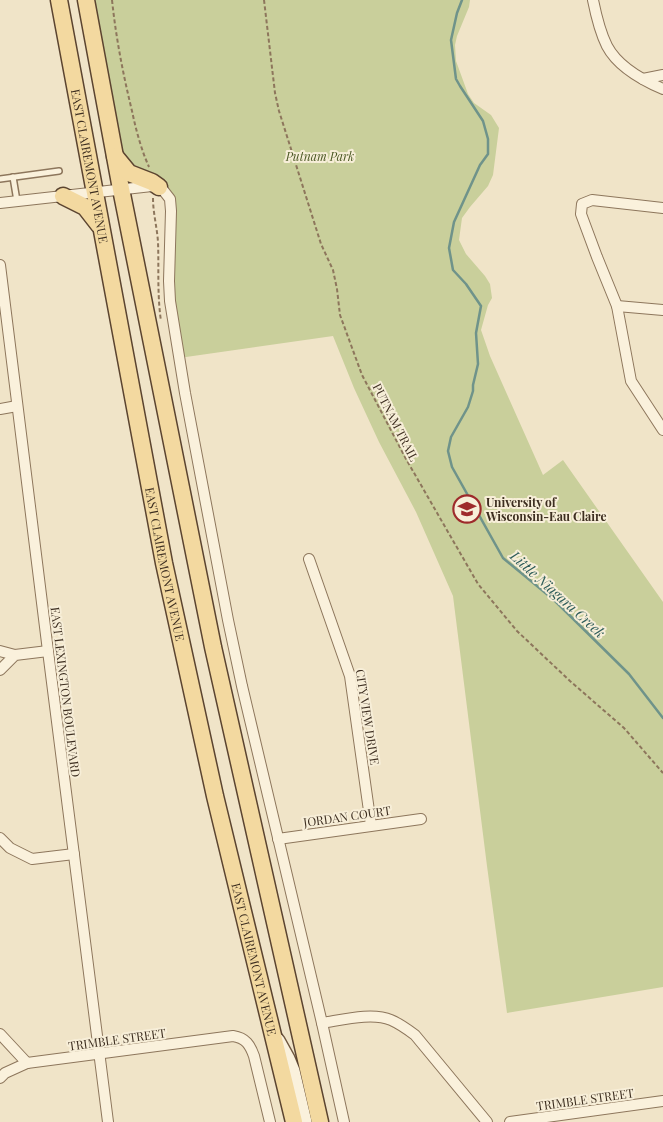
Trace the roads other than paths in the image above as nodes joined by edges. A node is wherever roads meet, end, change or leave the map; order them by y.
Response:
1 (58, 0) edge
2 (86, 0) edge
3 (593, 0) edge
4 (663, 75) edge
5 (643, 79) junction
6 (663, 89) edge
7 (114, 155) junction
8 (59, 171) dead end
9 (13, 177) junction
10 (0, 179) edge
11 (159, 187) junction
12 (121, 189) junction
13 (95, 191) junction
14 (63, 196) junction
15 (17, 201) junction
16 (0, 203) edge
17 (663, 208) edge
18 (102, 230) junction
19 (0, 271) edge
20 (617, 306) junction
21 (663, 310) edge
22 (17, 406) junction
23 (0, 409) edge
24 (663, 430) edge
25 (309, 559) dead end
26 (0, 651) edge
27 (48, 651) junction
28 (15, 656) junction
29 (0, 670) edge
30 (421, 819) dead end
31 (371, 825) junction
32 (0, 838) edge
33 (278, 839) junction
34 (74, 854) junction
35 (322, 1023) junction
36 (0, 1034) edge
37 (273, 1036) junction
38 (100, 1054) junction
39 (27, 1063) junction
40 (0, 1078) edge
41 (663, 1101) edge
42 (108, 1122) edge
43 (270, 1122) edge
44 (294, 1122) edge
45 (304, 1122) edge
46 (320, 1122) edge
47 (344, 1122) edge
48 (487, 1122) edge
49 (510, 1122) edge

1 - 13 main road, EAST CLAIREMONT AVENUE
2 - 7 main road, EAST CLAIREMONT AVENUE
3 - 5 street
4 - 5 street
5 - 6 street
7 - 11 main road
7 - 12 main road, EAST CLAIREMONT AVENUE
8 - 9 lane
9 - 10 lane
9 - 15 lane
11 - 12 street
11 - 33 street
12 - 13 street
12 - 46 main road, EAST CLAIREMONT AVENUE
13 - 14 street
13 - 18 main road, EAST CLAIREMONT AVENUE
14 - 15 street
14 - 18 main road
15 - 16 street
17 - 20 street
18 - 37 main road, EAST CLAIREMONT AVENUE
19 - 22 street, EAST LEXINGTON BOULEVARD
20 - 21 street
20 - 24 street
22 - 23 street
22 - 27 street, EAST LEXINGTON BOULEVARD
25 - 31 street, CITY VIEW DRIVE
26 - 28 street
27 - 28 street
27 - 34 street, EAST LEXINGTON BOULEVARD
28 - 29 street
30 - 31 street, JORDAN COURT
31 - 33 street, JORDAN COURT
32 - 34 street
33 - 35 street
34 - 38 street, EAST LEXINGTON BOULEVARD
35 - 47 street
35 - 48 street
36 - 39 street
37 - 44 main road, EAST CLAIREMONT AVENUE
37 - 45 street
38 - 39 street, TRIMBLE STREET
38 - 42 street, EAST LEXINGTON BOULEVARD
38 - 43 street, TRIMBLE STREET
39 - 40 street, TRIMBLE STREET
41 - 49 street, TRIMBLE STREET

